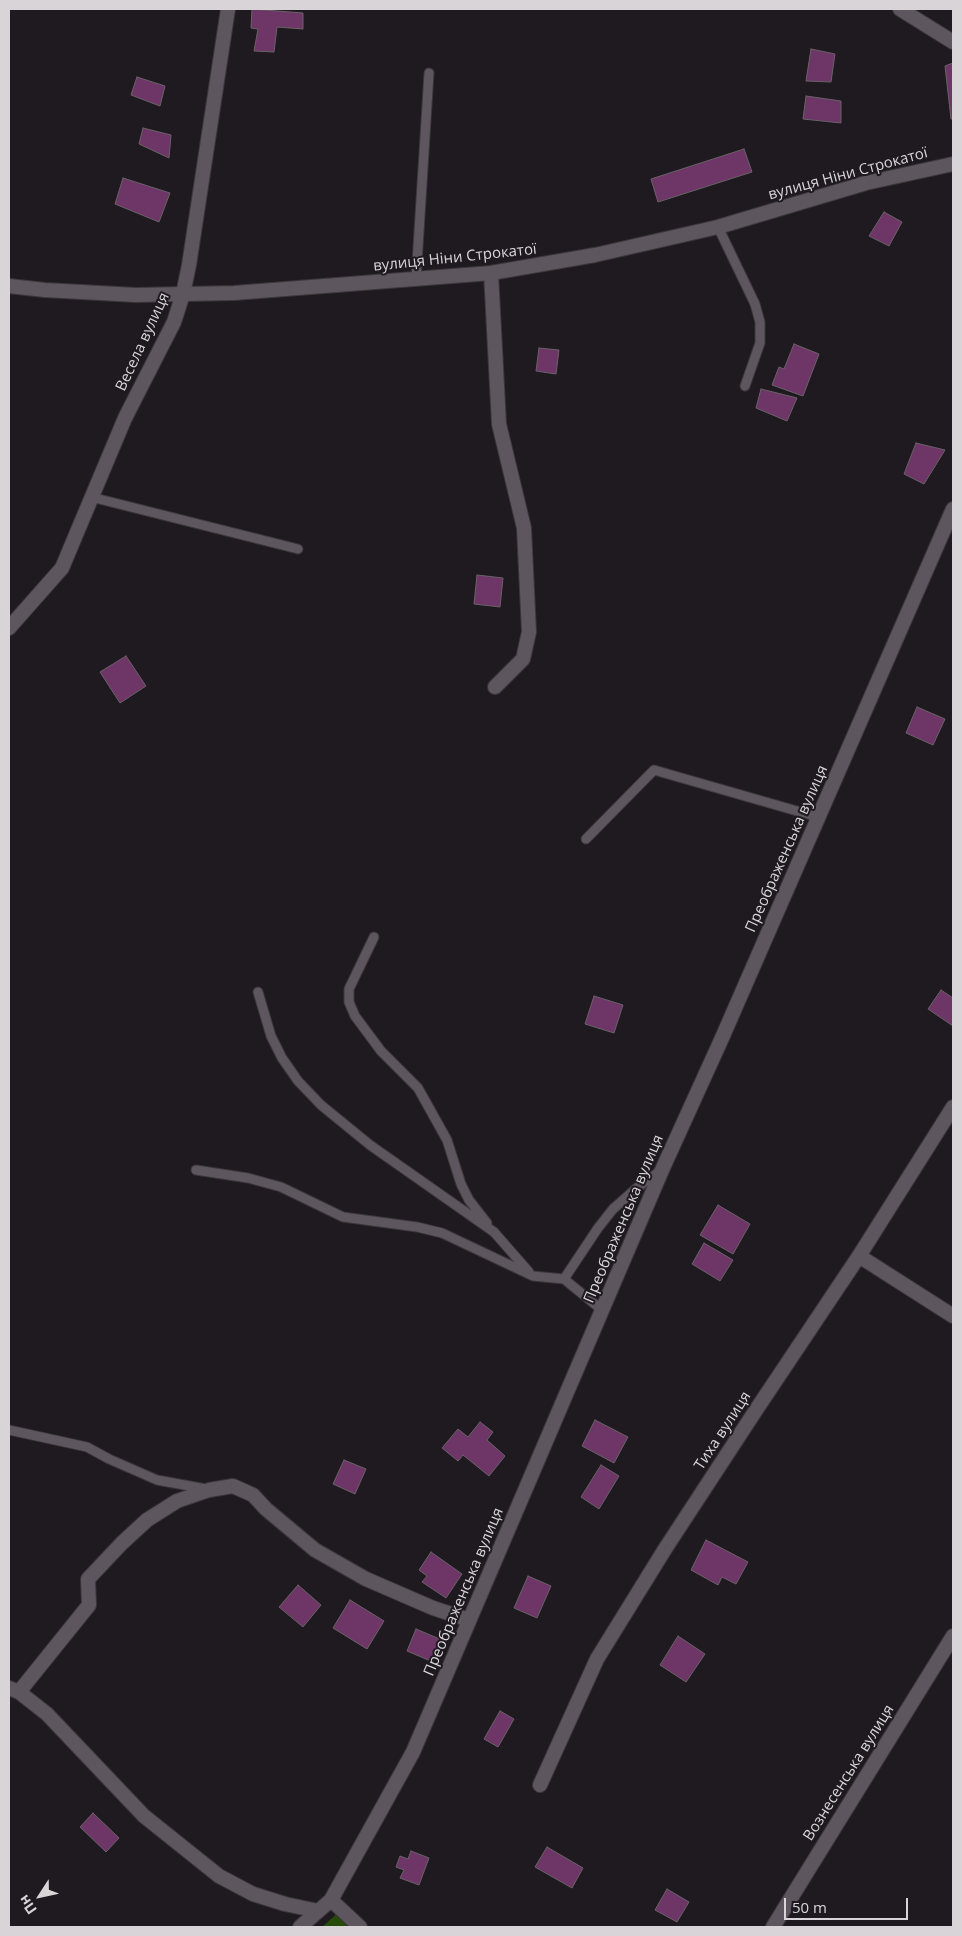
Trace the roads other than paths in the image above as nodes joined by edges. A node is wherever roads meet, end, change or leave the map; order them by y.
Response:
1 (228, 9) edge
2 (900, 9) edge
3 (953, 42) edge
4 (429, 72) dead end
5 (953, 164) edge
6 (718, 227) junction
7 (491, 274) junction
8 (416, 279) junction
9 (9, 286) edge
10 (183, 294) junction
11 (745, 386) dead end
12 (91, 497) junction
13 (953, 509) edge
14 (298, 548) dead end
15 (9, 628) edge
16 (495, 687) dead end
17 (818, 817) junction
18 (586, 839) dead end
19 (374, 937) dead end
20 (258, 992) dead end
21 (953, 1107) edge
22 (196, 1170) dead end
23 (662, 1170) junction
24 (494, 1232) junction
25 (859, 1256) junction
26 (533, 1276) junction
27 (564, 1279) junction
28 (602, 1310) junction
29 (953, 1316) edge
30 (9, 1430) edge
31 (209, 1490) junction
32 (469, 1620) junction
33 (953, 1636) edge
34 (14, 1690) edge
35 (540, 1785) dead end
36 (331, 1900) junction
37 (318, 1911) junction
38 (300, 1927) edge
39 (360, 1927) edge
40 (773, 1927) edge

1 - 10 street, Весела вулиця
2 - 3 street
4 - 8 lane
5 - 6 street, вулиця Ніни Строкатої
6 - 7 street, вулиця Ніни Строкатої
6 - 11 lane
7 - 8 street, вулиця Ніни Строкатої
7 - 16 street
8 - 10 street, вулиця Ніни Строкатої
9 - 10 street, вулиця Ніни Строкатої
10 - 12 street, Весела вулиця
12 - 14 lane
12 - 15 street, Весела вулиця
13 - 17 street, Преображенська вулиця
17 - 18 lane
17 - 23 street, Преображенська вулиця
19 - 24 lane
20 - 24 lane
21 - 25 street, Тиха вулиця
22 - 26 lane
23 - 27 lane
23 - 28 street, Преображенська вулиця
24 - 26 lane
25 - 29 street
25 - 35 street, Тиха вулиця
26 - 27 lane
27 - 28 lane
28 - 32 street, Преображенська вулиця
30 - 31 lane
31 - 32 street
31 - 34 street
32 - 36 street, Преображенська вулиця
33 - 40 street, Вознесенська вулиця
34 - 37 street
36 - 37 street, Преображенська вулиця
36 - 39 street
37 - 38 street, Преображенська вулиця

